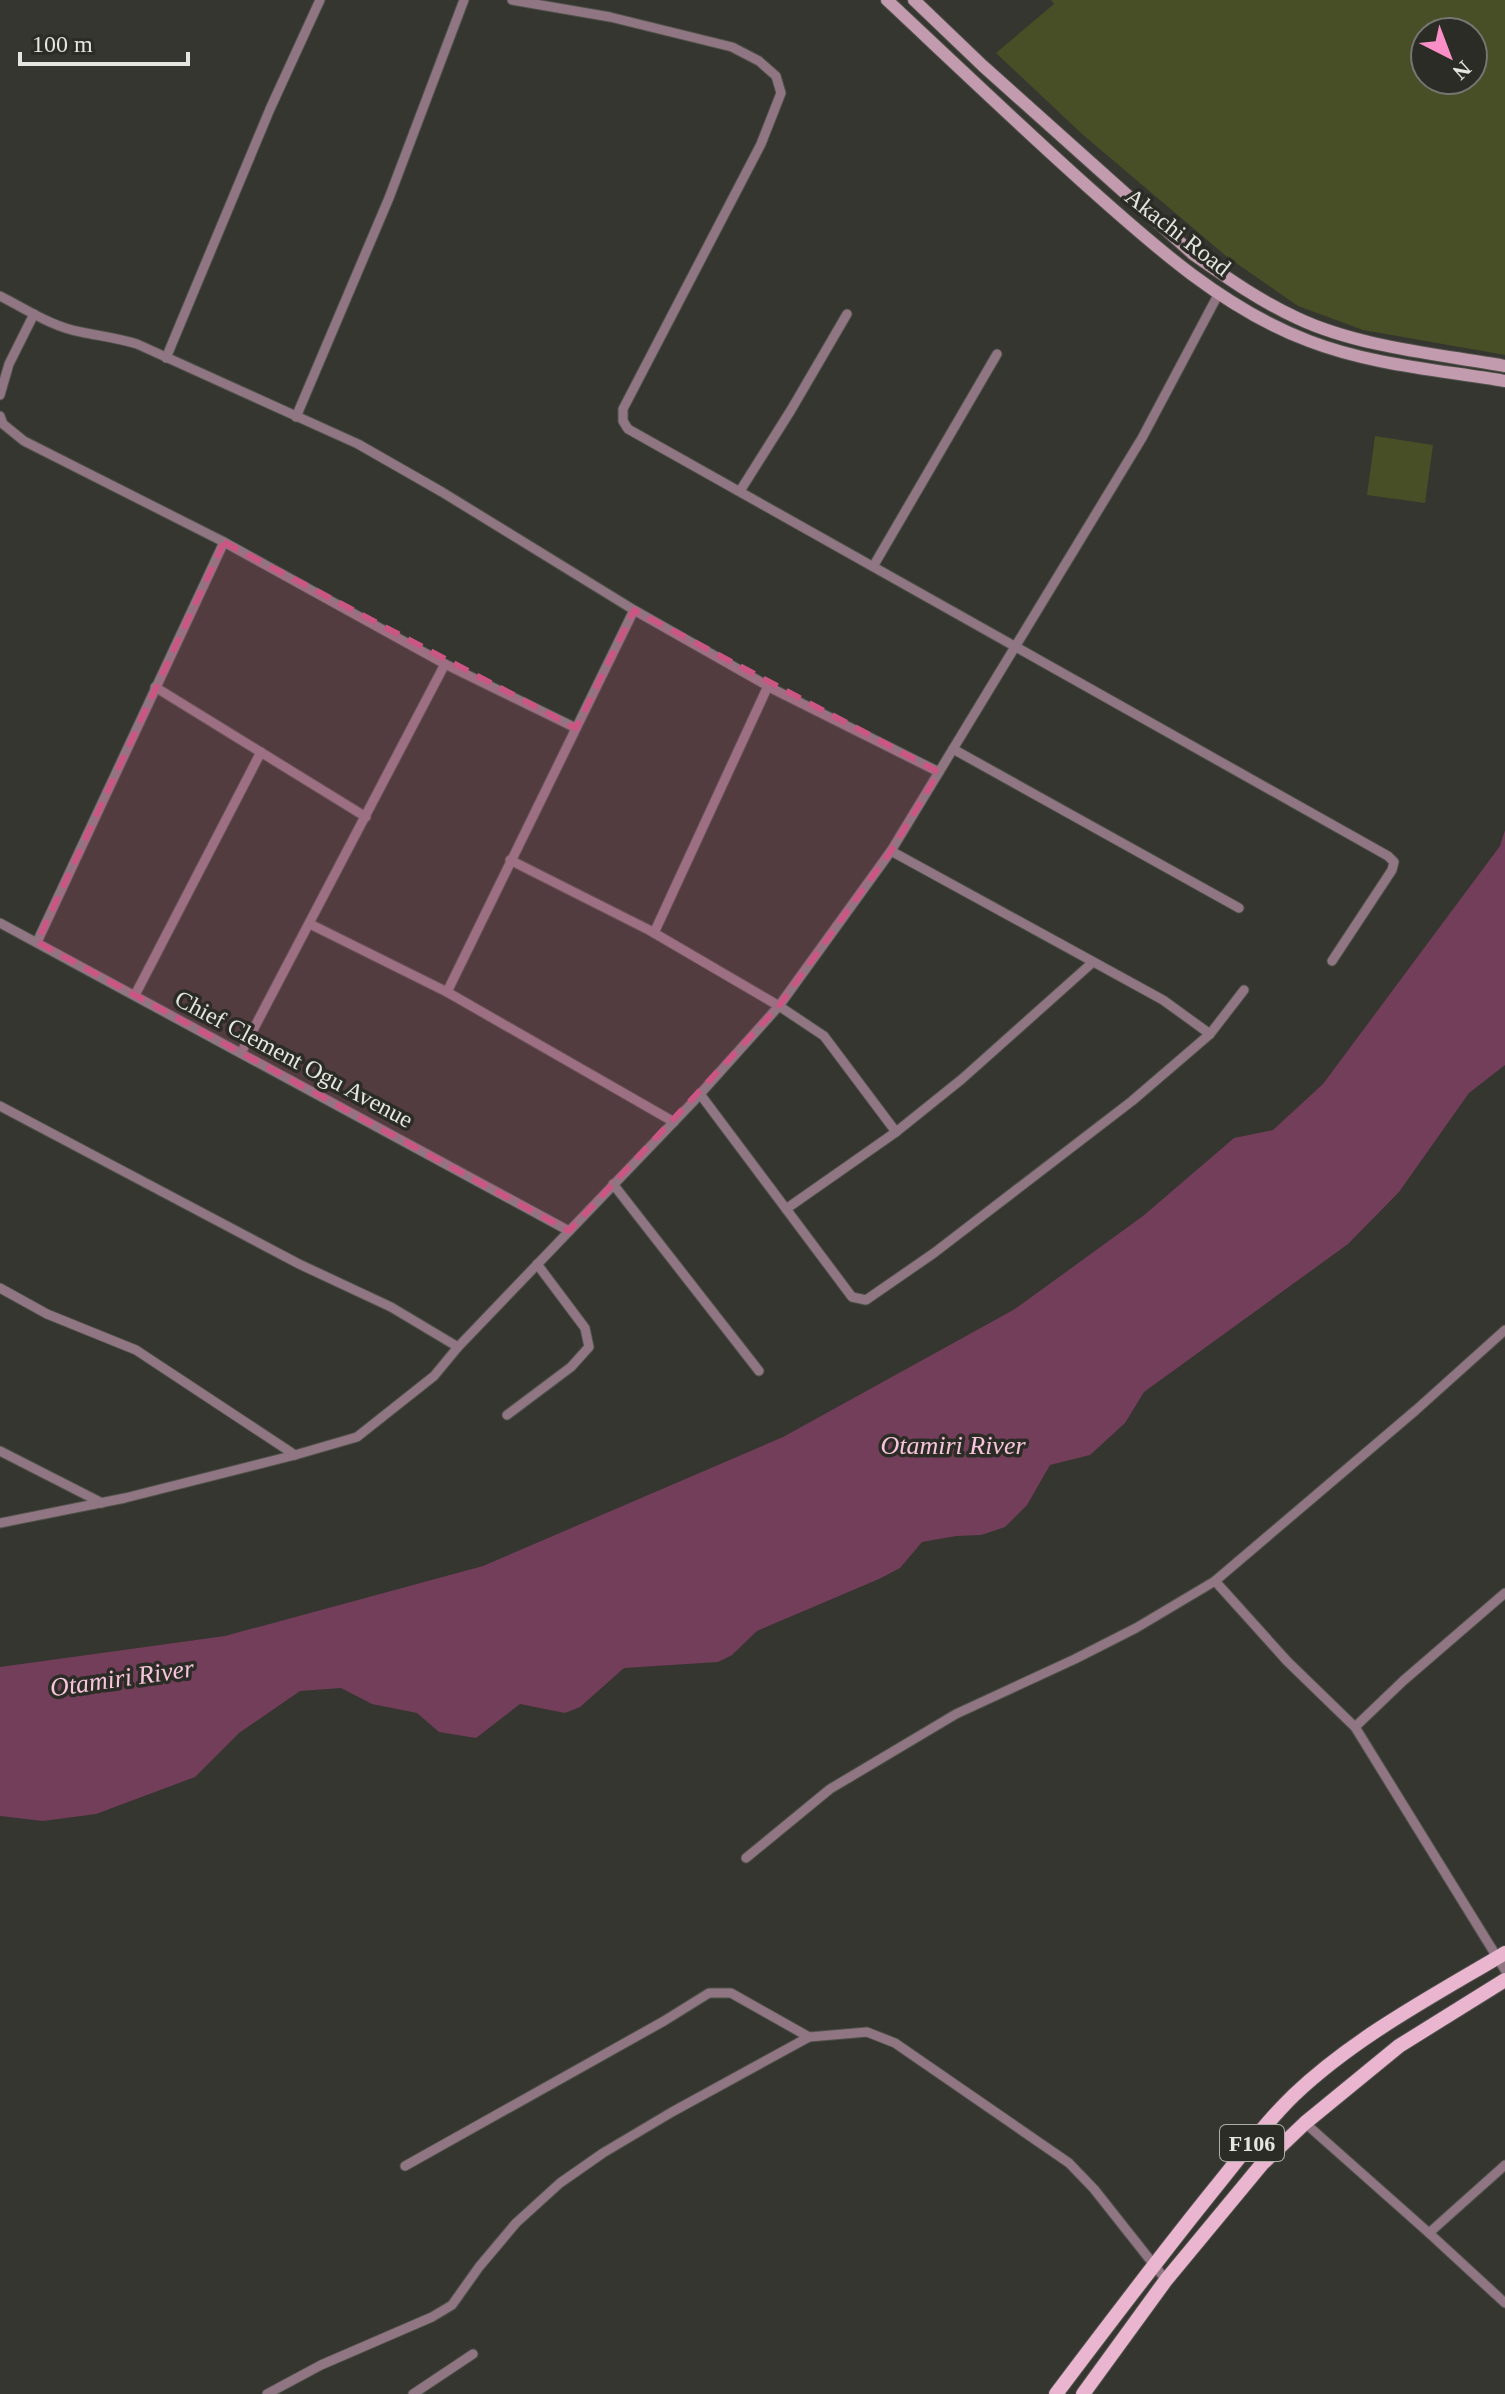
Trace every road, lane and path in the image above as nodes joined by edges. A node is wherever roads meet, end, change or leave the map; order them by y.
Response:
1 (320, 0) edge
2 (464, 0) edge
3 (512, 0) edge
4 (887, 0) edge
5 (914, 0) edge
6 (1219, 293) junction
7 (0, 296) edge
8 (34, 314) junction
9 (847, 314) dead end
10 (997, 354) dead end
11 (166, 358) junction
12 (1505, 366) edge
13 (1505, 381) edge
14 (0, 395) edge
15 (296, 417) junction
16 (1, 422) edge
17 (740, 491) junction
18 (224, 542) junction
19 (874, 565) junction
20 (634, 610) junction
21 (1015, 646) junction
22 (445, 664) junction
23 (768, 686) junction
24 (155, 687) junction
25 (576, 728) junction
26 (953, 749) junction
27 (261, 752) junction
28 (939, 772) junction
29 (366, 817) junction
30 (891, 851) junction
31 (510, 860) junction
32 (1239, 908) dead end
33 (0, 923) edge
34 (310, 924) junction
35 (654, 933) junction
36 (37, 942) junction
37 (1332, 961) dead end
38 (1093, 962) junction
39 (1244, 990) dead end
40 (447, 992) junction
41 (135, 995) junction
42 (779, 1006) junction
43 (1210, 1034) junction
44 (241, 1053) junction
45 (700, 1094) junction
46 (0, 1106) edge
47 (674, 1122) junction
48 (896, 1132) junction
49 (613, 1184) junction
50 (786, 1209) junction
51 (569, 1231) junction
52 (537, 1264) junction
53 (0, 1288) edge
54 (1505, 1330) edge
55 (458, 1347) junction
56 (759, 1371) dead end
57 (507, 1415) dead end
58 (0, 1451) edge
59 (295, 1455) junction
60 (102, 1503) junction
61 (0, 1523) edge
62 (1215, 1581) junction
63 (1505, 1593) edge
64 (1355, 1727) junction
65 (746, 1858) dead end
66 (1502, 1960) edge
67 (1505, 1980) edge
68 (809, 2037) junction
69 (1305, 2123) junction
70 (1505, 2165) edge
71 (405, 2166) dead end
72 (1429, 2233) junction
73 (1153, 2266) junction
74 (1166, 2280) junction
75 (1505, 2303) edge
76 (473, 2354) dead end
77 (267, 2394) edge
78 (413, 2394) edge
79 (1057, 2394) edge
80 (1083, 2394) edge

1 - 11 street
2 - 15 street
3 - 17 street
4 - 6 main road, Akachi Road
5 - 12 main road, Akachi Road
6 - 13 main road, Akachi Road
6 - 21 street
7 - 8 street
8 - 11 street
8 - 14 street
9 - 17 street
10 - 19 street
11 - 15 street
15 - 20 street
16 - 18 street
17 - 19 street
18 - 22 street
18 - 24 street
19 - 21 street
20 - 23 street
20 - 25 street
21 - 26 street
21 - 37 street
22 - 25 street
22 - 29 street
23 - 28 street
23 - 35 street
24 - 27 street
24 - 36 street
25 - 31 street
26 - 28 street
26 - 32 street
27 - 29 street
27 - 41 street
28 - 30 street
29 - 34 street
30 - 38 street
30 - 42 street
31 - 35 street
31 - 40 street
33 - 36 street, Chief Clement Ogu Avenue
34 - 40 street
34 - 44 street
35 - 42 street
36 - 41 street, Chief Clement Ogu Avenue
38 - 43 street
38 - 48 street
39 - 43 street
40 - 47 street
41 - 44 street, Chief Clement Ogu Avenue
42 - 45 street
42 - 48 street
43 - 50 street
44 - 51 street, Chief Clement Ogu Avenue
45 - 47 street
45 - 50 street
46 - 55 street
47 - 49 street
48 - 50 street
49 - 51 street
49 - 56 street
51 - 52 street
52 - 55 street
52 - 57 street
53 - 59 street
54 - 62 street
55 - 59 street
58 - 60 street
59 - 60 street
60 - 61 street
62 - 64 street
62 - 65 street
63 - 64 street
64 - 66 street
66 - 73 main road, F106
67 - 69 main road, F106
68 - 71 street
68 - 73 street
68 - 77 street
69 - 72 street
69 - 74 main road, F106
70 - 72 street
72 - 75 street
73 - 74 street
73 - 79 main road, F106
74 - 80 main road, F106
76 - 78 street

